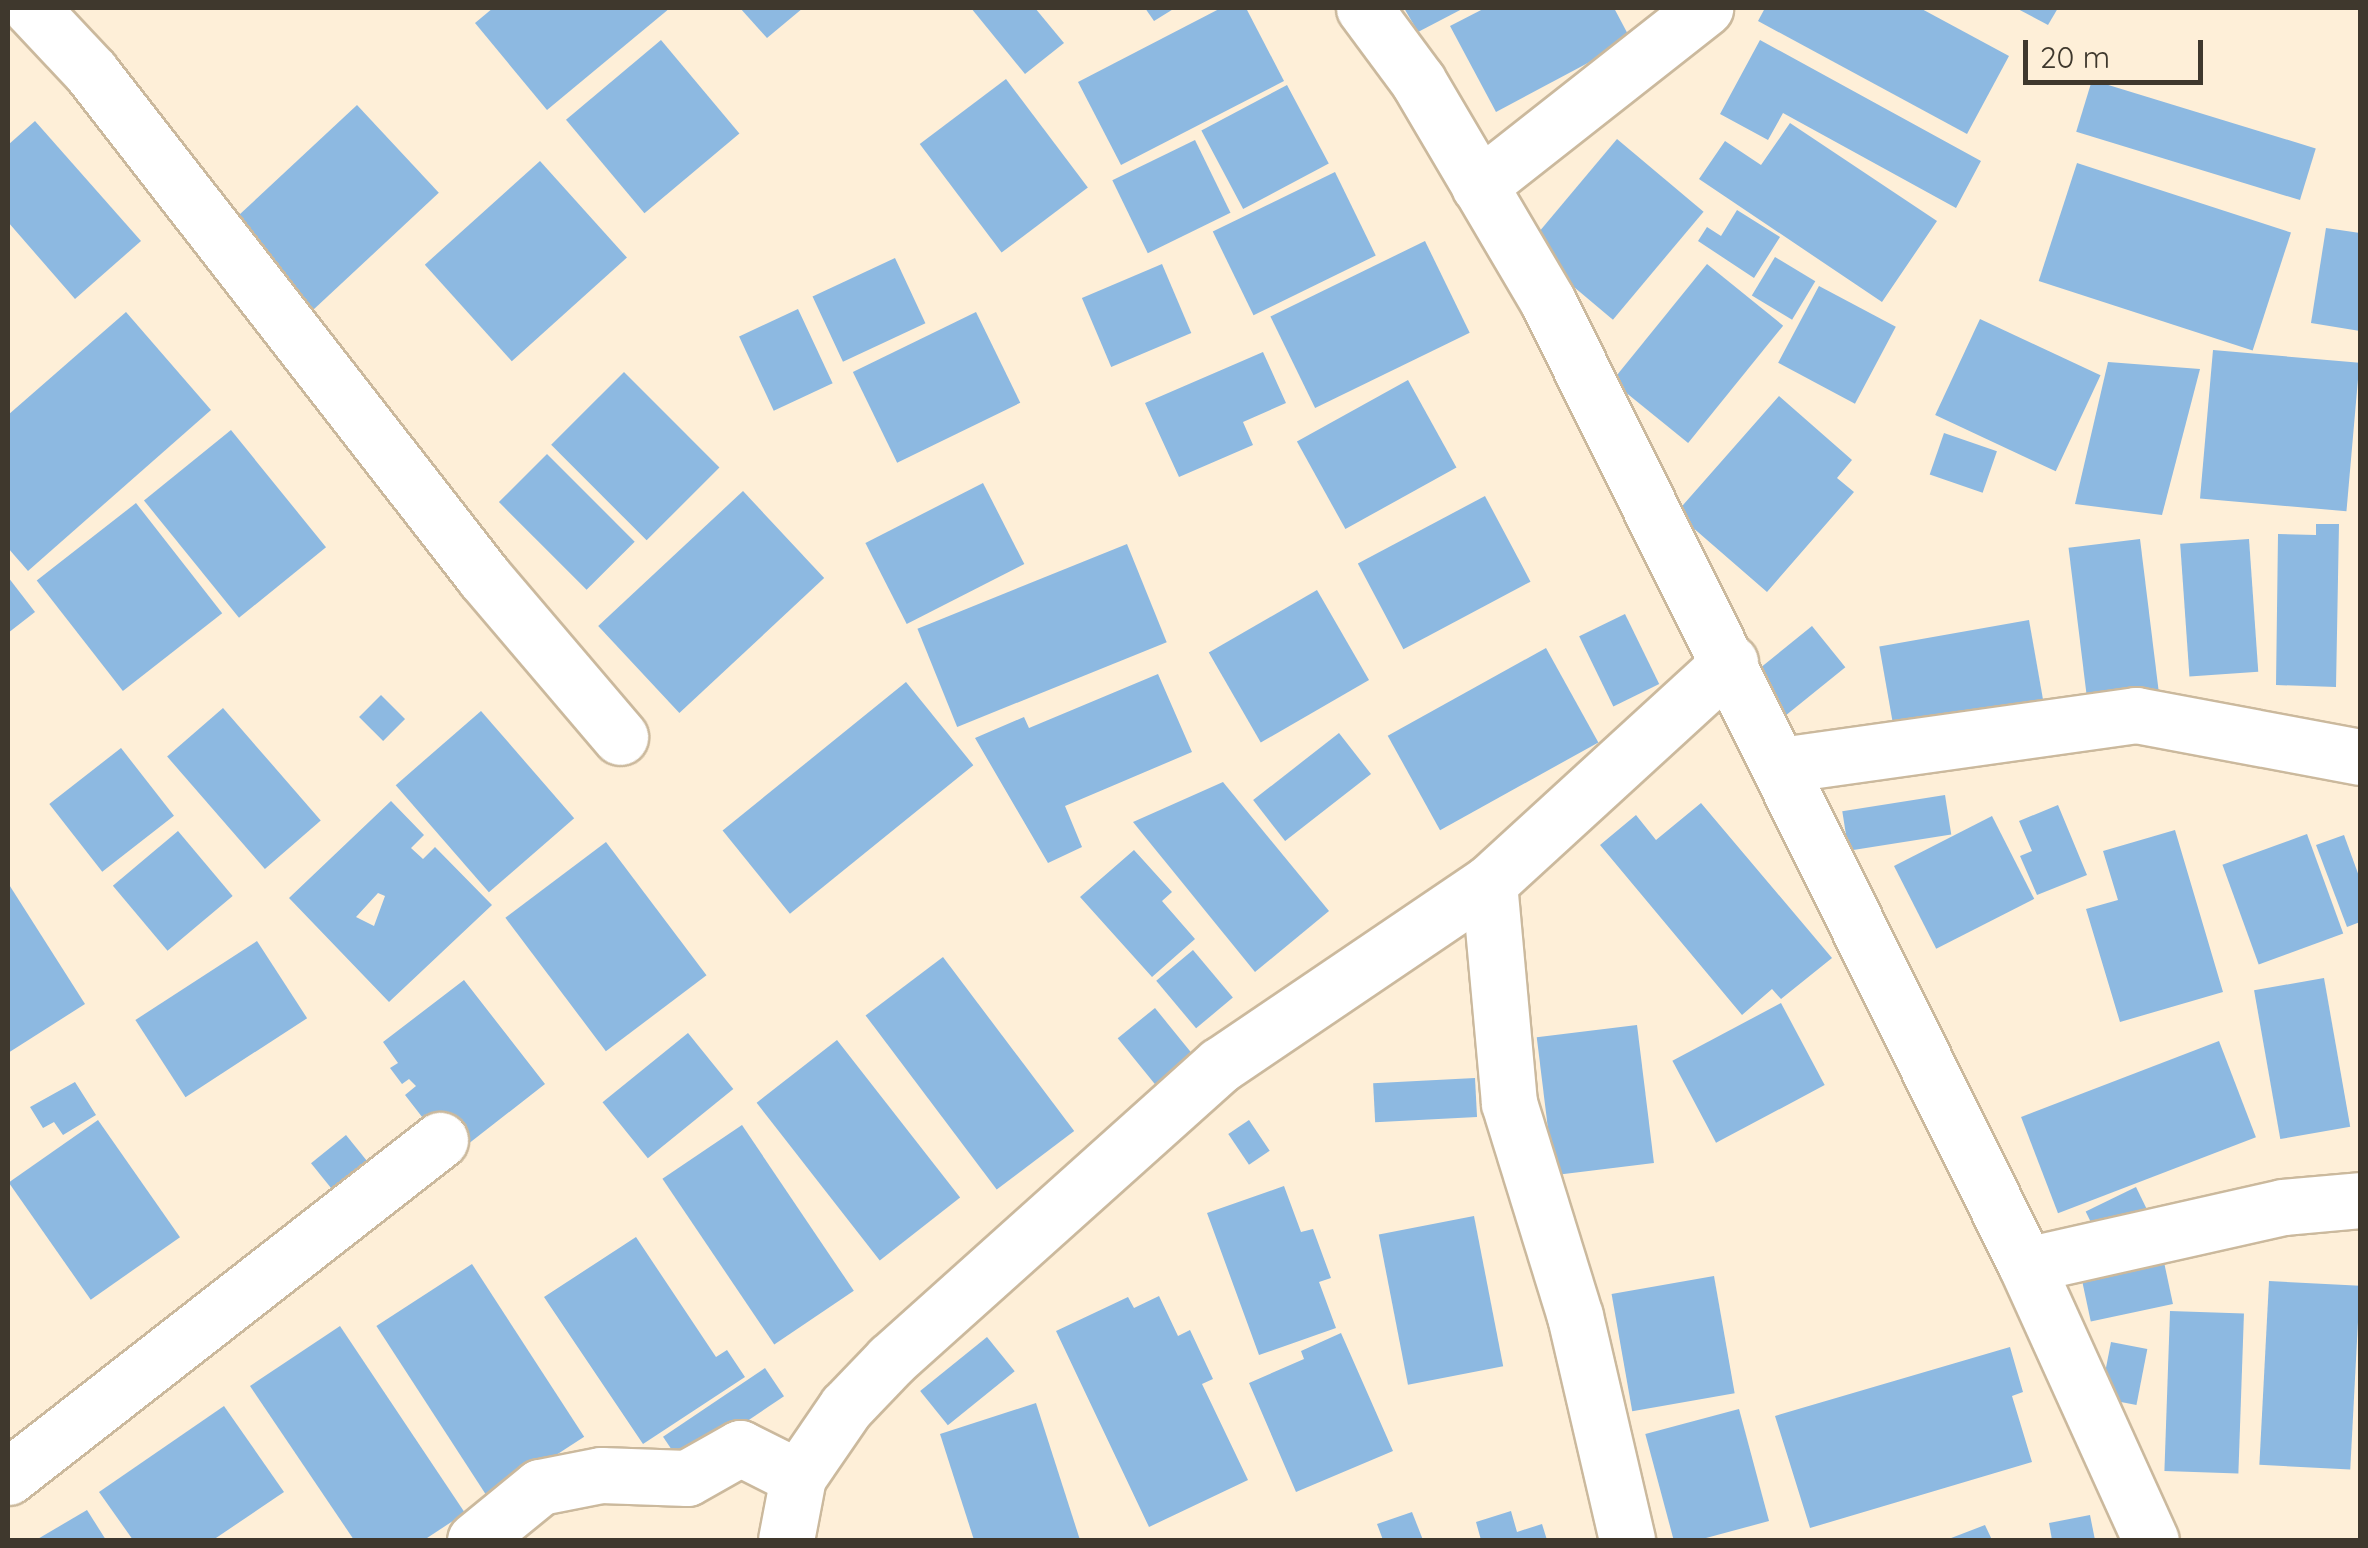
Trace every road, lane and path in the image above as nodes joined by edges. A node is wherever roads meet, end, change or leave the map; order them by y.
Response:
1 (31, 8) edge
2 (1364, 8) edge
3 (1705, 8) edge
4 (1479, 186) junction
5 (1730, 662) junction
6 (620, 736) dead end
7 (2360, 757) edge
8 (1781, 765) junction
9 (1489, 884) junction
10 (440, 1140) dead end
11 (2360, 1200) edge
12 (2026, 1265) junction
13 (798, 1477) junction
14 (8, 1478) edge
15 (475, 1540) edge
16 (786, 1540) edge
17 (1627, 1540) edge
18 (2151, 1540) edge

1 - 6 street
2 - 4 street
3 - 4 street
4 - 5 street
5 - 8 street
5 - 9 street
7 - 8 street
8 - 12 street
9 - 13 street
9 - 17 street
10 - 14 street
11 - 12 street
12 - 18 street
13 - 15 street
13 - 16 street

